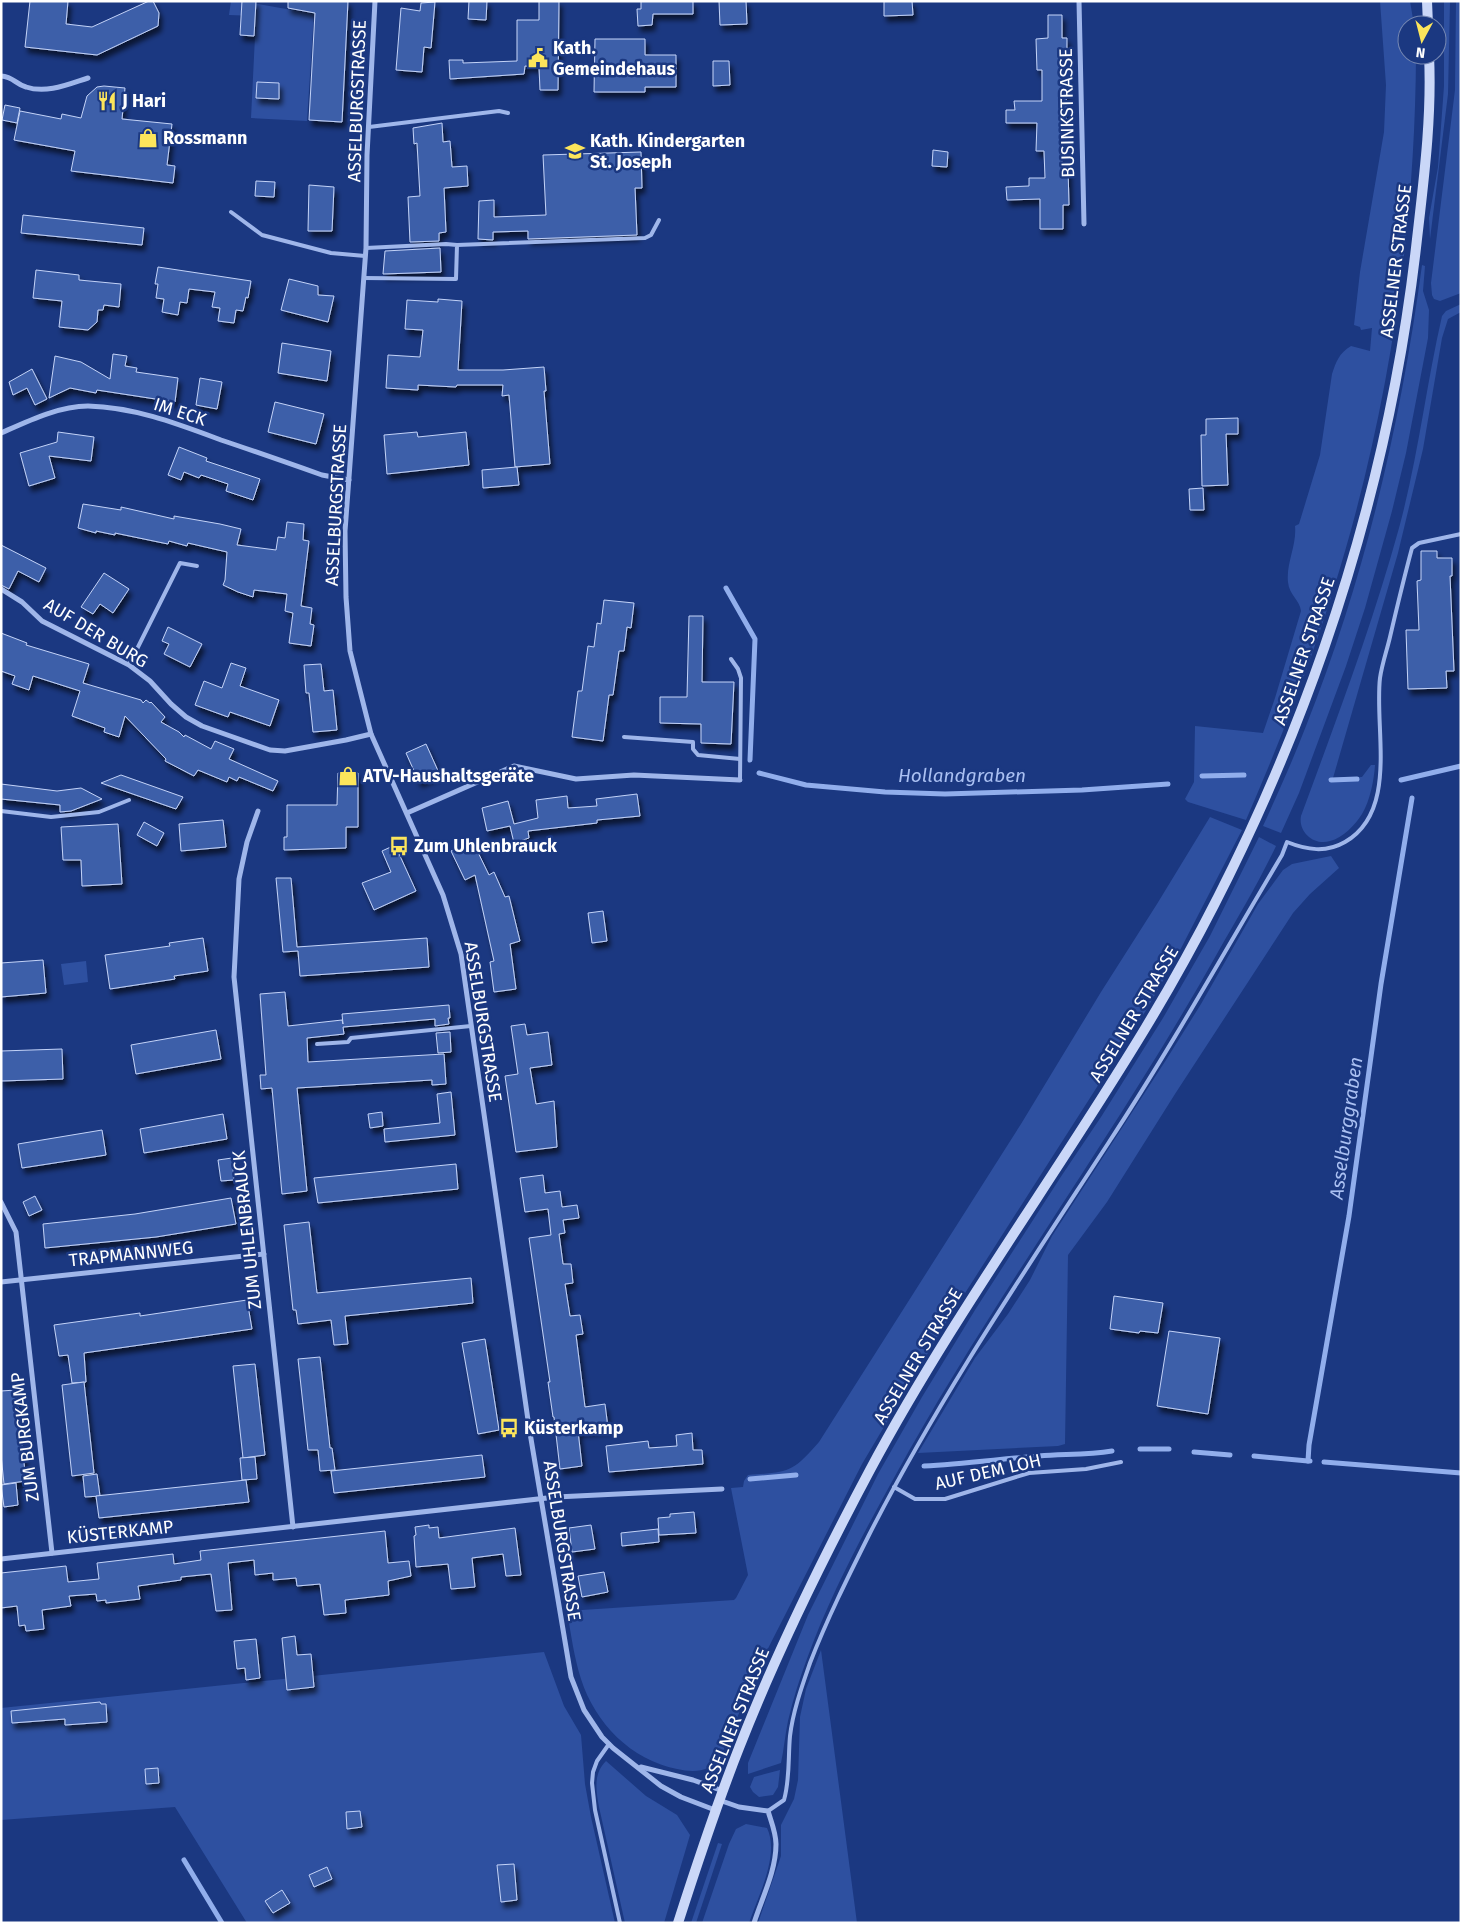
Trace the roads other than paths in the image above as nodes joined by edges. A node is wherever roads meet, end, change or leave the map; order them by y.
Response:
1 (375, 1) edge
2 (1079, 1) edge
3 (1427, 1) edge
4 (1428, 15) edge
5 (1429, 65) edge
6 (1, 76) edge
7 (88, 78) dead end
8 (508, 113) dead end
9 (368, 127) junction
10 (231, 212) dead end
11 (659, 220) dead end
12 (1084, 224) dead end
13 (457, 246) junction
14 (366, 248) junction
15 (365, 256) junction
16 (364, 278) junction
17 (1, 433) edge
18 (349, 480) junction
19 (1461, 534) edge
20 (197, 566) dead end
21 (1, 589) edge
22 (731, 659) dead end
23 (129, 665) junction
24 (371, 734) junction
25 (624, 737) dead end
26 (740, 759) junction
27 (740, 780) joint
28 (129, 800) dead end
29 (258, 811) dead end
30 (1, 812) edge
31 (407, 813) junction
32 (471, 1026) junction
33 (317, 1044) dead end
34 (1, 1202) edge
35 (264, 1254) junction
36 (21, 1280) junction
37 (1, 1282) edge
38 (1121, 1462) dead end
39 (894, 1487) junction
40 (722, 1489) dead end
41 (541, 1498) junction
42 (293, 1527) junction
43 (52, 1553) junction
44 (1, 1559) edge
45 (609, 1744) junction
46 (638, 1766) junction
47 (721, 1796) junction
48 (716, 1810) junction
49 (768, 1811) junction
50 (620, 1923) edge
51 (678, 1923) edge
52 (754, 1923) edge

1 - 9 street, ASSELBURGSTRASSE
2 - 12 street, BUSINKSTRASSE
3 - 4 main road
5 - 47 main road, ASSELNER STRASSE
6 - 7 street
8 - 9 lane
9 - 14 street, ASSELBURGSTRASSE
10 - 15 lane
11 - 13 lane
13 - 14 lane
13 - 16 lane
14 - 15 street, ASSELBURGSTRASSE
15 - 16 street, ASSELBURGSTRASSE
16 - 18 street, ASSELBURGSTRASSE
17 - 18 street, IM ECK
18 - 24 street, ASSELBURGSTRASSE
19 - 39 lane
20 - 23 lane
21 - 23 street, AUF DER BURG
22 - 26 lane
23 - 24 street, AUF DER BURG
24 - 31 street, ASSELBURGSTRASSE
25 - 26 lane
26 - 27 lane
27 - 31 street
28 - 30 lane
29 - 35 street, ZUM UHLENBRAUCK
31 - 32 street, ASSELBURGSTRASSE
32 - 33 lane
32 - 41 street, ASSELBURGSTRASSE
34 - 36 street, ZUM BURGKAMP
35 - 36 street, TRAPMANNWEG
35 - 42 street, ZUM UHLENBRAUCK
36 - 37 street, TRAPMANNWEG
36 - 43 street, ZUM BURGKAMP
38 - 39 lane, AUF DEM LOH
39 - 49 lane
40 - 41 street
41 - 42 street, KÜSTERKAMP
41 - 45 street, ASSELBURGSTRASSE
42 - 43 street, KÜSTERKAMP
43 - 44 street, KÜSTERKAMP
45 - 46 street, ASSELBURGSTRASSE
45 - 50 lane
46 - 47 street, ASSELBURGSTRASSE
46 - 48 street, ASSELBURGSTRASSE
47 - 48 main road, ASSELNER STRASSE
47 - 49 street, ASSELBURGSTRASSE
48 - 51 main road, ASSELNER STRASSE
49 - 52 street

